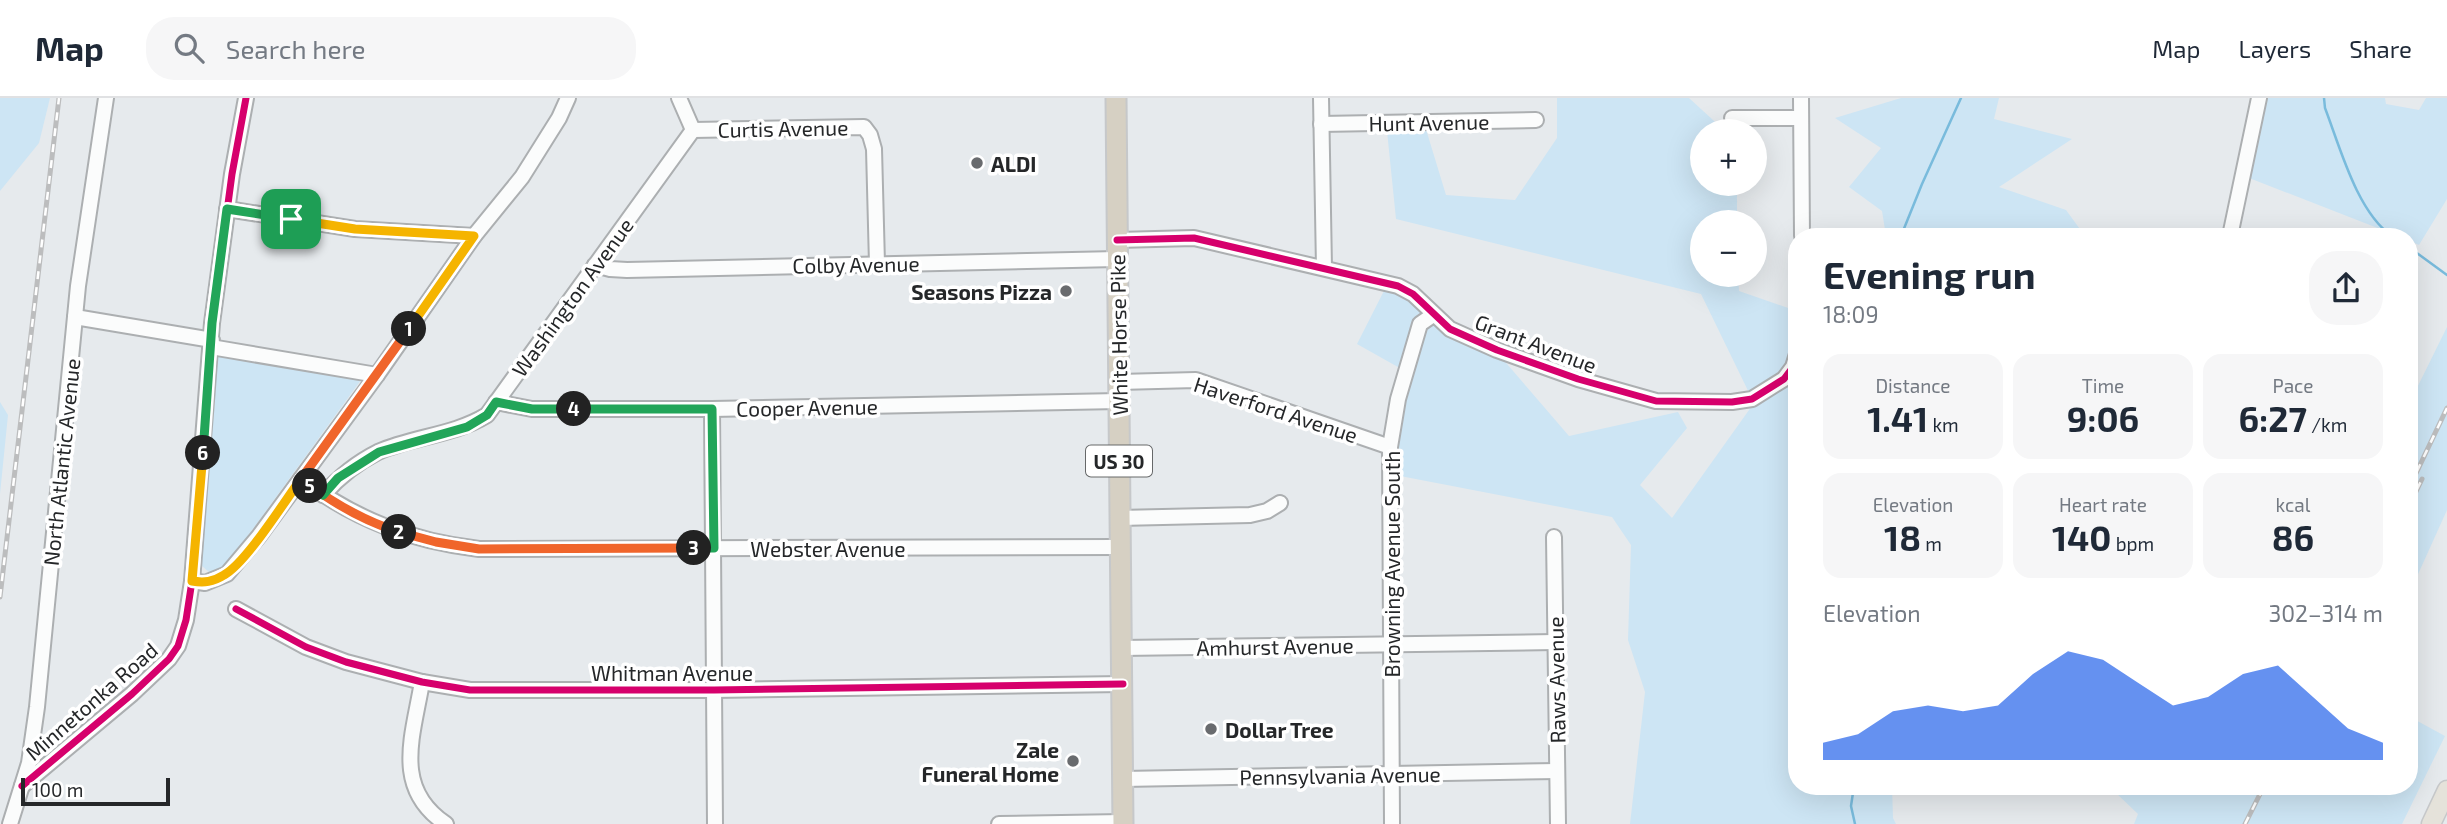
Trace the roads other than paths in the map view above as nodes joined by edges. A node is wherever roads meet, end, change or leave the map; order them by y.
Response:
1 (106, 98) edge
2 (246, 98) edge
3 (568, 98) edge
4 (679, 98) edge
5 (1116, 98) edge
6 (1321, 98) edge
7 (1801, 98) edge
8 (2259, 98) edge
9 (1732, 118) dead end
10 (1801, 118) junction
11 (1536, 120) dead end
12 (1321, 124) junction
13 (693, 130) junction
14 (227, 209) junction
15 (1802, 228) edge
16 (2232, 228) edge
17 (474, 236) junction
18 (1117, 250) junction
19 (877, 264) junction
20 (595, 265) junction
21 (1324, 268) junction
22 (1433, 315) junction
23 (75, 317) junction
24 (211, 343) junction
25 (1788, 374) edge
26 (377, 375) junction
27 (1119, 392) junction
28 (496, 402) junction
29 (712, 409) junction
30 (1390, 447) junction
31 (301, 479) junction
32 (323, 495) junction
33 (1280, 503) dead end
34 (1119, 518) junction
35 (1555, 537) dead end
36 (1120, 547) junction
37 (714, 548) junction
38 (192, 581) junction
39 (236, 609) dead end
40 (1555, 642) junction
41 (1390, 644) junction
42 (1121, 648) junction
43 (422, 682) junction
44 (1123, 684) junction
45 (714, 690) junction
46 (32, 743) junction
47 (53, 759) junction
48 (1557, 771) junction
49 (1391, 775) junction
50 (1123, 779) junction
51 (22, 786) junction
52 (2447, 790) edge
53 (436, 821) edge
54 (1123, 823) edge
55 (10, 824) edge
56 (715, 824) edge
57 (999, 824) edge
58 (1392, 824) edge
59 (1558, 824) edge
60 (2431, 824) edge

1 - 23 street, North Atlantic Avenue
2 - 14 street, Minnetonka Road
3 - 17 street
4 - 13 street
5 - 18 highway, White Horse Pike / US 30
6 - 12 street
7 - 10 street
8 - 16 street
9 - 10 street
10 - 15 street
11 - 12 street, Hunt Avenue
12 - 21 street
13 - 19 street, Curtis Avenue
13 - 20 street, Washington Avenue
14 - 17 street
14 - 24 street, Minnetonka Road
17 - 26 street
18 - 19 street, Colby Avenue
18 - 21 street, Grant Avenue
18 - 27 highway, White Horse Pike / US 30
19 - 20 street, Colby Avenue
20 - 28 street, Washington Avenue
21 - 22 street, Grant Avenue
22 - 25 street, Grant Avenue
22 - 30 street, Browning Avenue South
23 - 24 street
23 - 46 street, North Atlantic Avenue
24 - 26 street
24 - 38 street, Minnetonka Road
26 - 31 street
27 - 29 street, Cooper Avenue
27 - 30 street, Haverford Avenue
27 - 34 highway, White Horse Pike / US 30
28 - 29 street, Cooper Avenue
28 - 32 street, Washington Avenue
29 - 37 street
30 - 41 street, Browning Avenue South
31 - 32 street, Webster Avenue
31 - 38 street
32 - 37 street, Webster Avenue
33 - 34 street
34 - 36 highway, White Horse Pike / US 30
35 - 40 street, Raws Avenue
36 - 37 street, Webster Avenue
36 - 42 highway, White Horse Pike / US 30
37 - 45 street
38 - 47 street, Minnetonka Road
39 - 43 street, Whitman Avenue
40 - 41 street, Amhurst Avenue
40 - 48 street, Raws Avenue
41 - 42 street, Amhurst Avenue
41 - 49 street, Browning Avenue South
42 - 44 highway, White Horse Pike / US 30
43 - 45 street, Whitman Avenue
43 - 53 street
44 - 45 street, Whitman Avenue
44 - 50 highway, White Horse Pike / US 30
45 - 56 street
46 - 47 street
46 - 51 street, North Atlantic Avenue
47 - 51 street, Minnetonka Road
48 - 49 street, Pennsylvania Avenue
48 - 59 street, Raws Avenue
49 - 50 street, Pennsylvania Avenue
49 - 58 street, Browning Avenue South
50 - 54 highway, White Horse Pike / US 30
51 - 55 street, North Atlantic Avenue
52 - 60 main road
54 - 57 street

